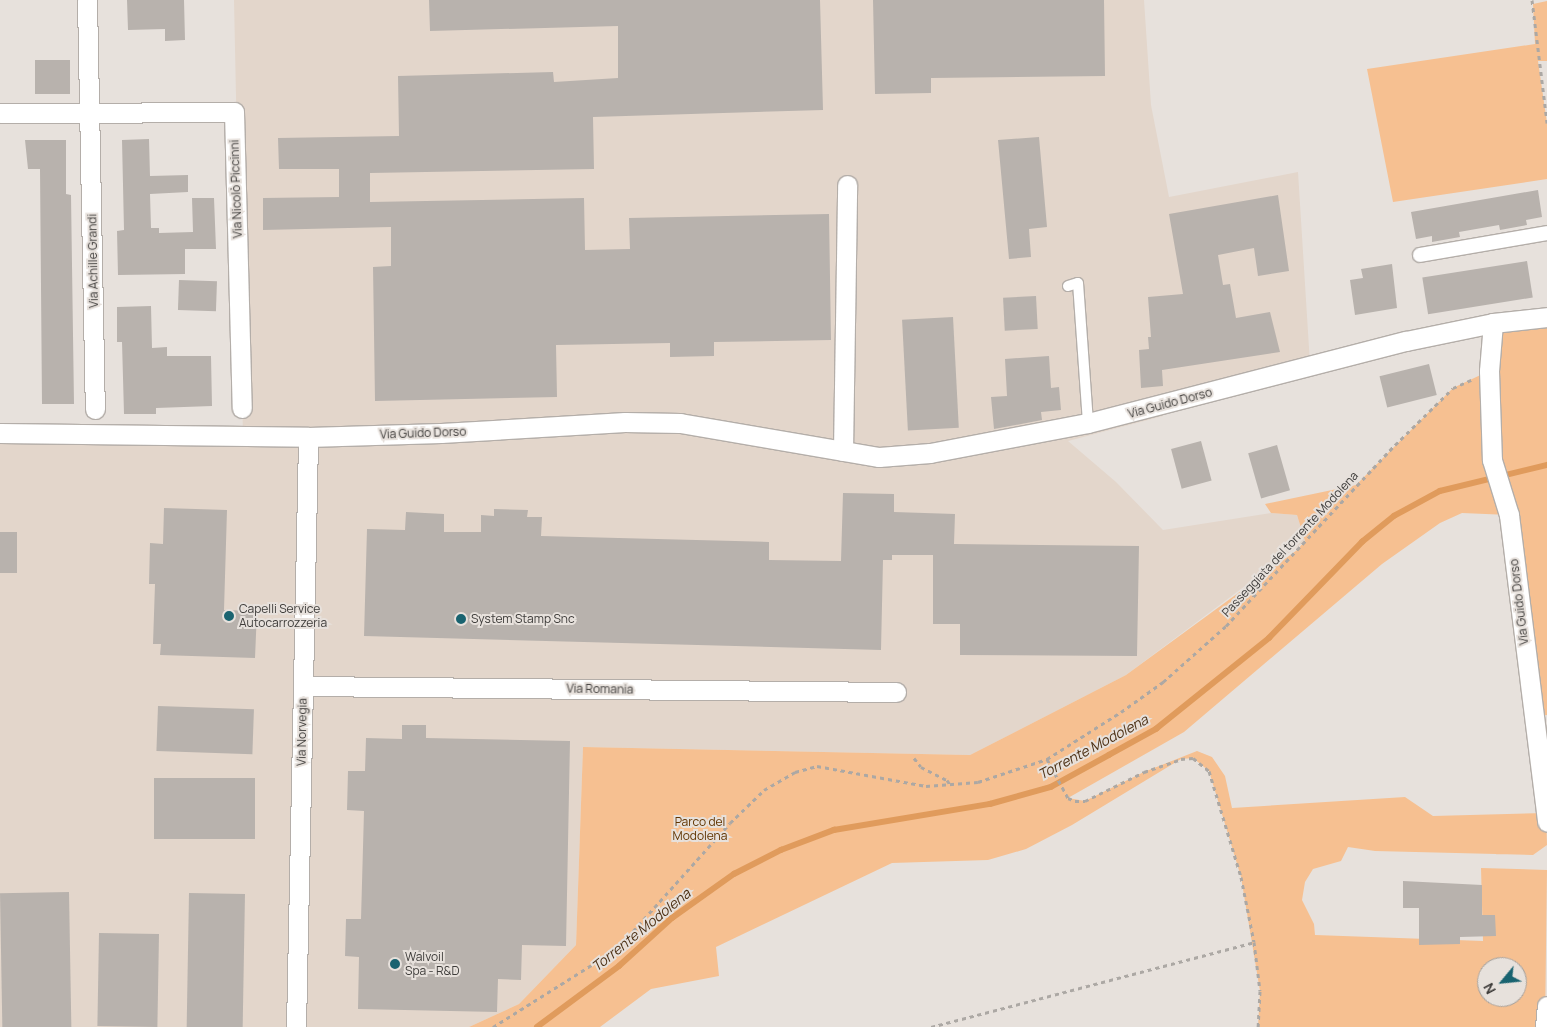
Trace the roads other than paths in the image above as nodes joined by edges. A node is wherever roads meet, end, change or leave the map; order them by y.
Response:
1 (88, 0) edge
2 (91, 112) junction
3 (0, 113) edge
4 (847, 185) dead end
5 (1547, 233) edge
6 (1420, 255) dead end
7 (1068, 286) dead end
8 (1547, 317) edge
9 (1493, 323) junction
10 (242, 408) dead end
11 (94, 409) dead end
12 (1088, 423) junction
13 (0, 433) edge
14 (308, 437) junction
15 (843, 451) junction
16 (303, 686) junction
17 (896, 692) dead end
18 (1547, 822) edge
19 (1547, 1006) edge
20 (296, 1027) edge
21 (1545, 1027) edge

1 - 2 street
2 - 3 street, Via Nicolò Piccinni
2 - 10 street, Via Nicolò Piccinni
2 - 11 street, Via Achille Grandi
4 - 15 street
5 - 6 street
7 - 12 lane
8 - 9 street, Via Guido Dorso
9 - 12 street, Via Guido Dorso
9 - 18 street, Via Guido Dorso
12 - 15 street, Via Guido Dorso
13 - 14 street, Via Guido Dorso
14 - 15 street, Via Guido Dorso
14 - 16 street, Via Norvegia
16 - 17 street, Via Romania
16 - 20 street, Via Norvegia
19 - 21 street

